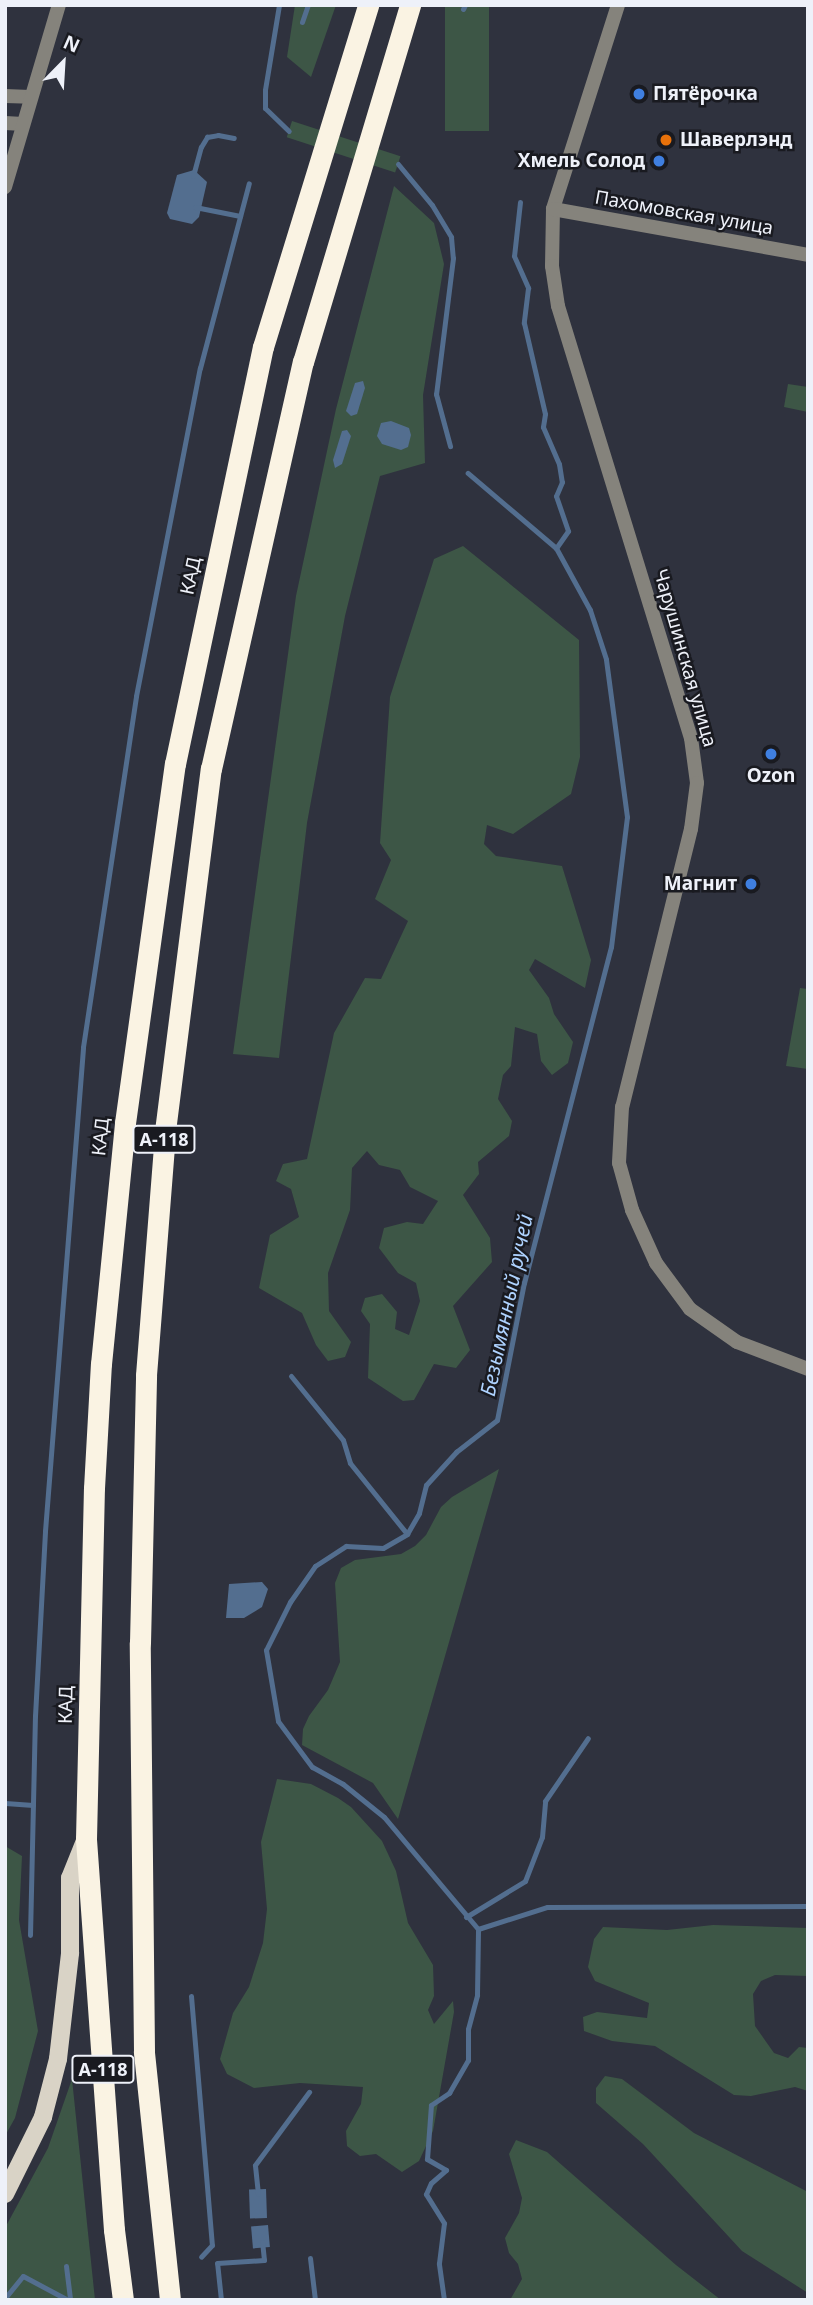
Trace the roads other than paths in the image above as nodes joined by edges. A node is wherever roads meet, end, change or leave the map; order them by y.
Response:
1 (59, 5) edge
2 (368, 5) edge
3 (410, 5) edge
4 (618, 5) edge
5 (5, 96) edge
6 (30, 97) junction
7 (5, 123) edge
8 (23, 124) junction
9 (5, 187) edge
10 (553, 209) junction
11 (808, 254) edge
12 (808, 1369) edge
13 (86, 1839) junction
14 (5, 2194) edge
15 (123, 2300) edge
16 (170, 2300) edge

1 - 6 street
2 - 13 highway, КАД / А-118
3 - 16 highway, А-118
4 - 10 street, Чарушинская улица
5 - 6 street
6 - 8 street
7 - 8 street
8 - 9 street
10 - 11 street, Пахомовская улица
10 - 12 street, Чарушинская улица
13 - 14 main road
13 - 15 highway, КАД / А-118

